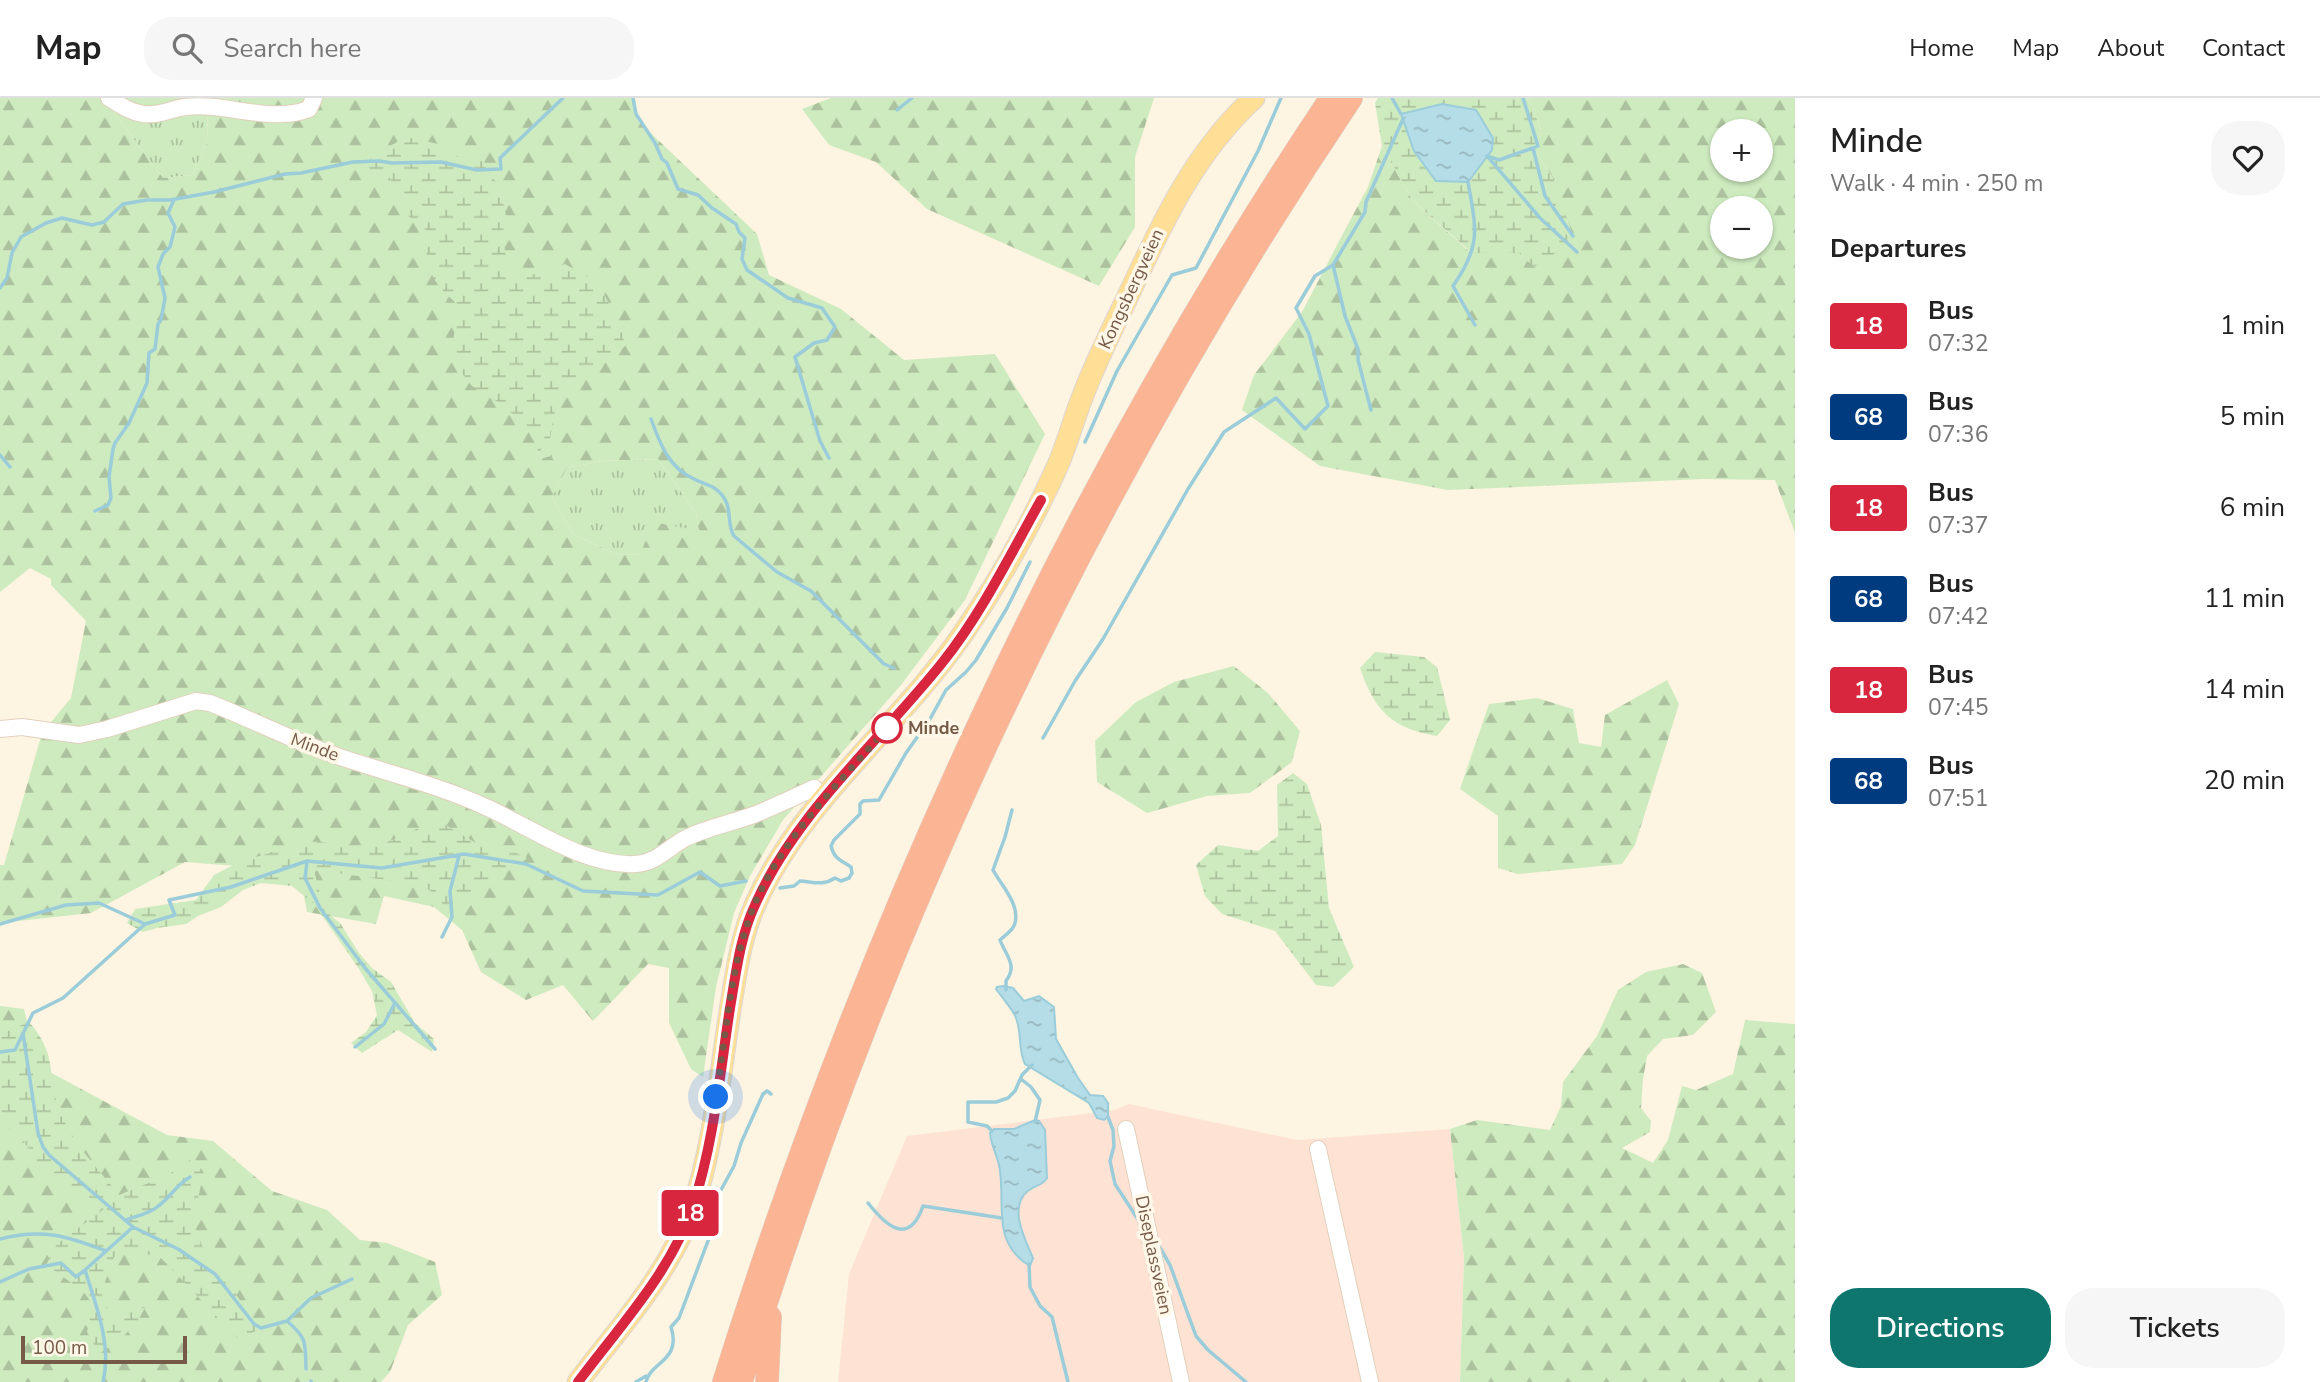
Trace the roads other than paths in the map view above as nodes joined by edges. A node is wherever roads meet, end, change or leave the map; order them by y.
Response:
1 (109, 98) edge
2 (314, 98) edge
3 (1254, 98) edge
4 (1331, 98) edge
5 (1351, 98) edge
6 (178, 103) edge
7 (1322, 126) junction
8 (0, 729) edge
9 (819, 793) junction
10 (1126, 1129) dead end
11 (1318, 1149) dead end
12 (772, 1286) junction
13 (736, 1345) junction
14 (578, 1382) edge
15 (710, 1382) edge
16 (724, 1382) edge
17 (741, 1382) edge
18 (767, 1382) edge
19 (1181, 1382) edge
20 (1370, 1382) edge

1 - 6 street
2 - 6 street
3 - 9 main road, Kongsbergveien
4 - 7 highway
5 - 7 highway
7 - 12 highway
7 - 13 highway
8 - 9 street, Minde
9 - 14 main road, Kongsbergveien
10 - 19 street, Diseplassveien
11 - 20 street
12 - 17 highway
12 - 18 highway
13 - 15 highway
13 - 16 highway

